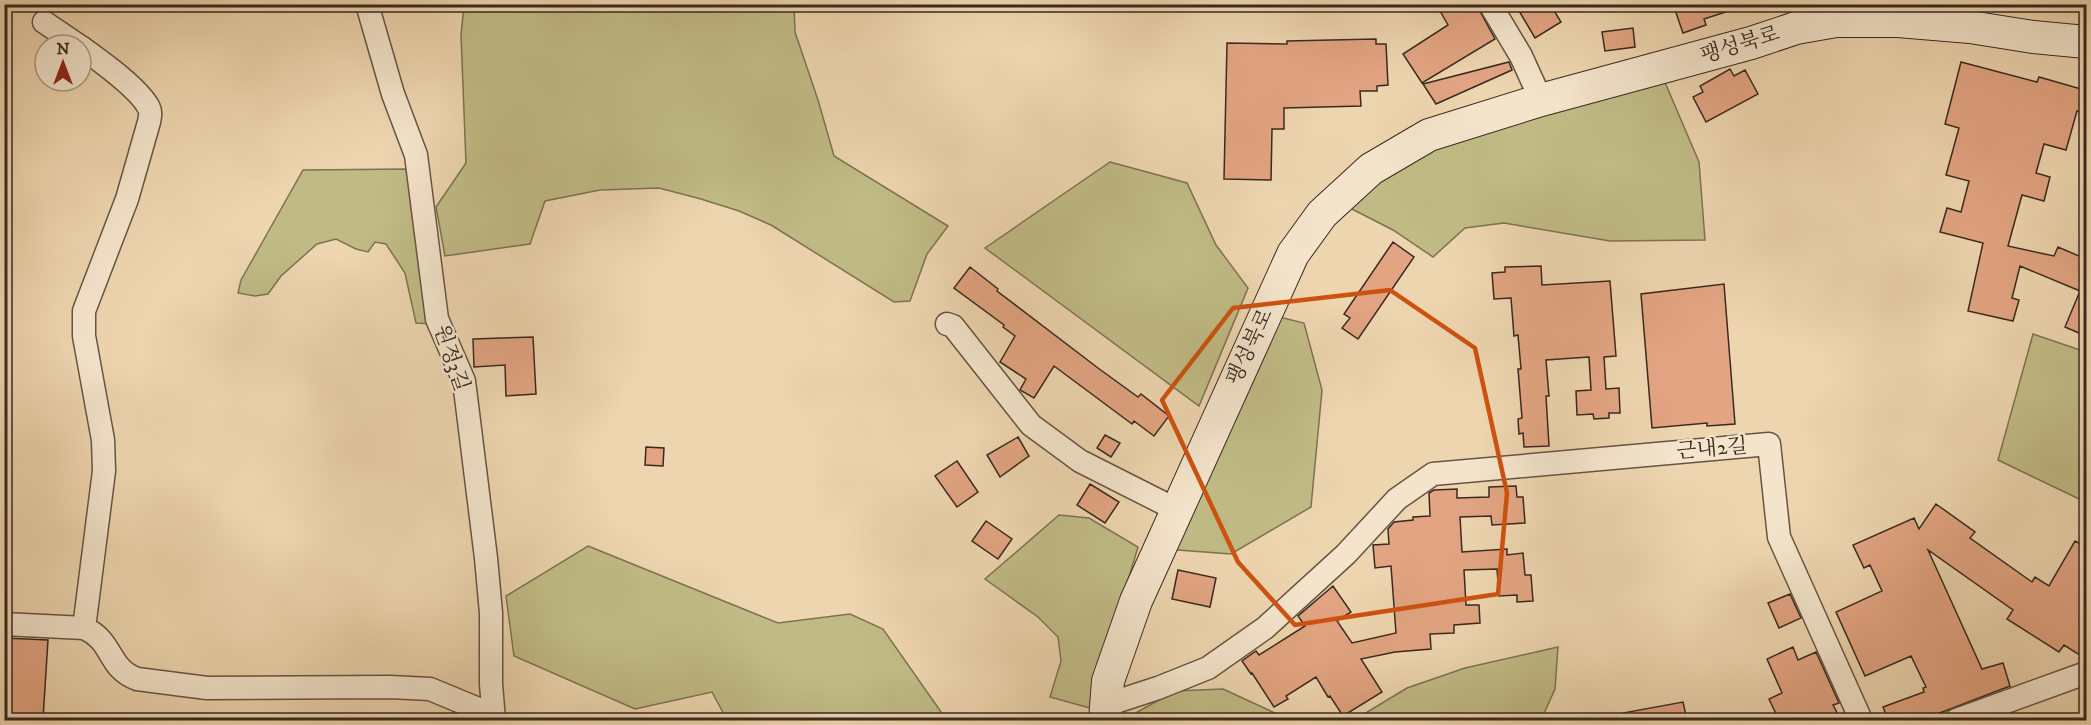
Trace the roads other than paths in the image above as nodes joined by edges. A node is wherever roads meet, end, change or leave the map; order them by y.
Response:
1 (367, 4) edge
2 (1490, 4) edge
3 (1793, 16) edge
4 (44, 22) dead end
5 (60, 33) edge
6 (2086, 42) edge
7 (93, 57) edge
8 (1541, 100) junction
9 (947, 324) dead end
10 (1177, 510) junction
11 (4, 624) edge
12 (84, 628) junction
13 (2086, 673) edge
14 (1105, 713) edge
15 (494, 720) edge
16 (1862, 720) edge
17 (1956, 720) edge

1 - 15 street, 원정3길
2 - 8 street
3 - 6 street, 팽성북로
3 - 8 street, 팽성북로
4 - 5 street
7 - 12 street
8 - 10 street, 팽성북로
9 - 10 street
10 - 14 street, 팽성북로
11 - 12 street
12 - 15 street, 원정3길
13 - 17 street
14 - 16 street, 근내2길

